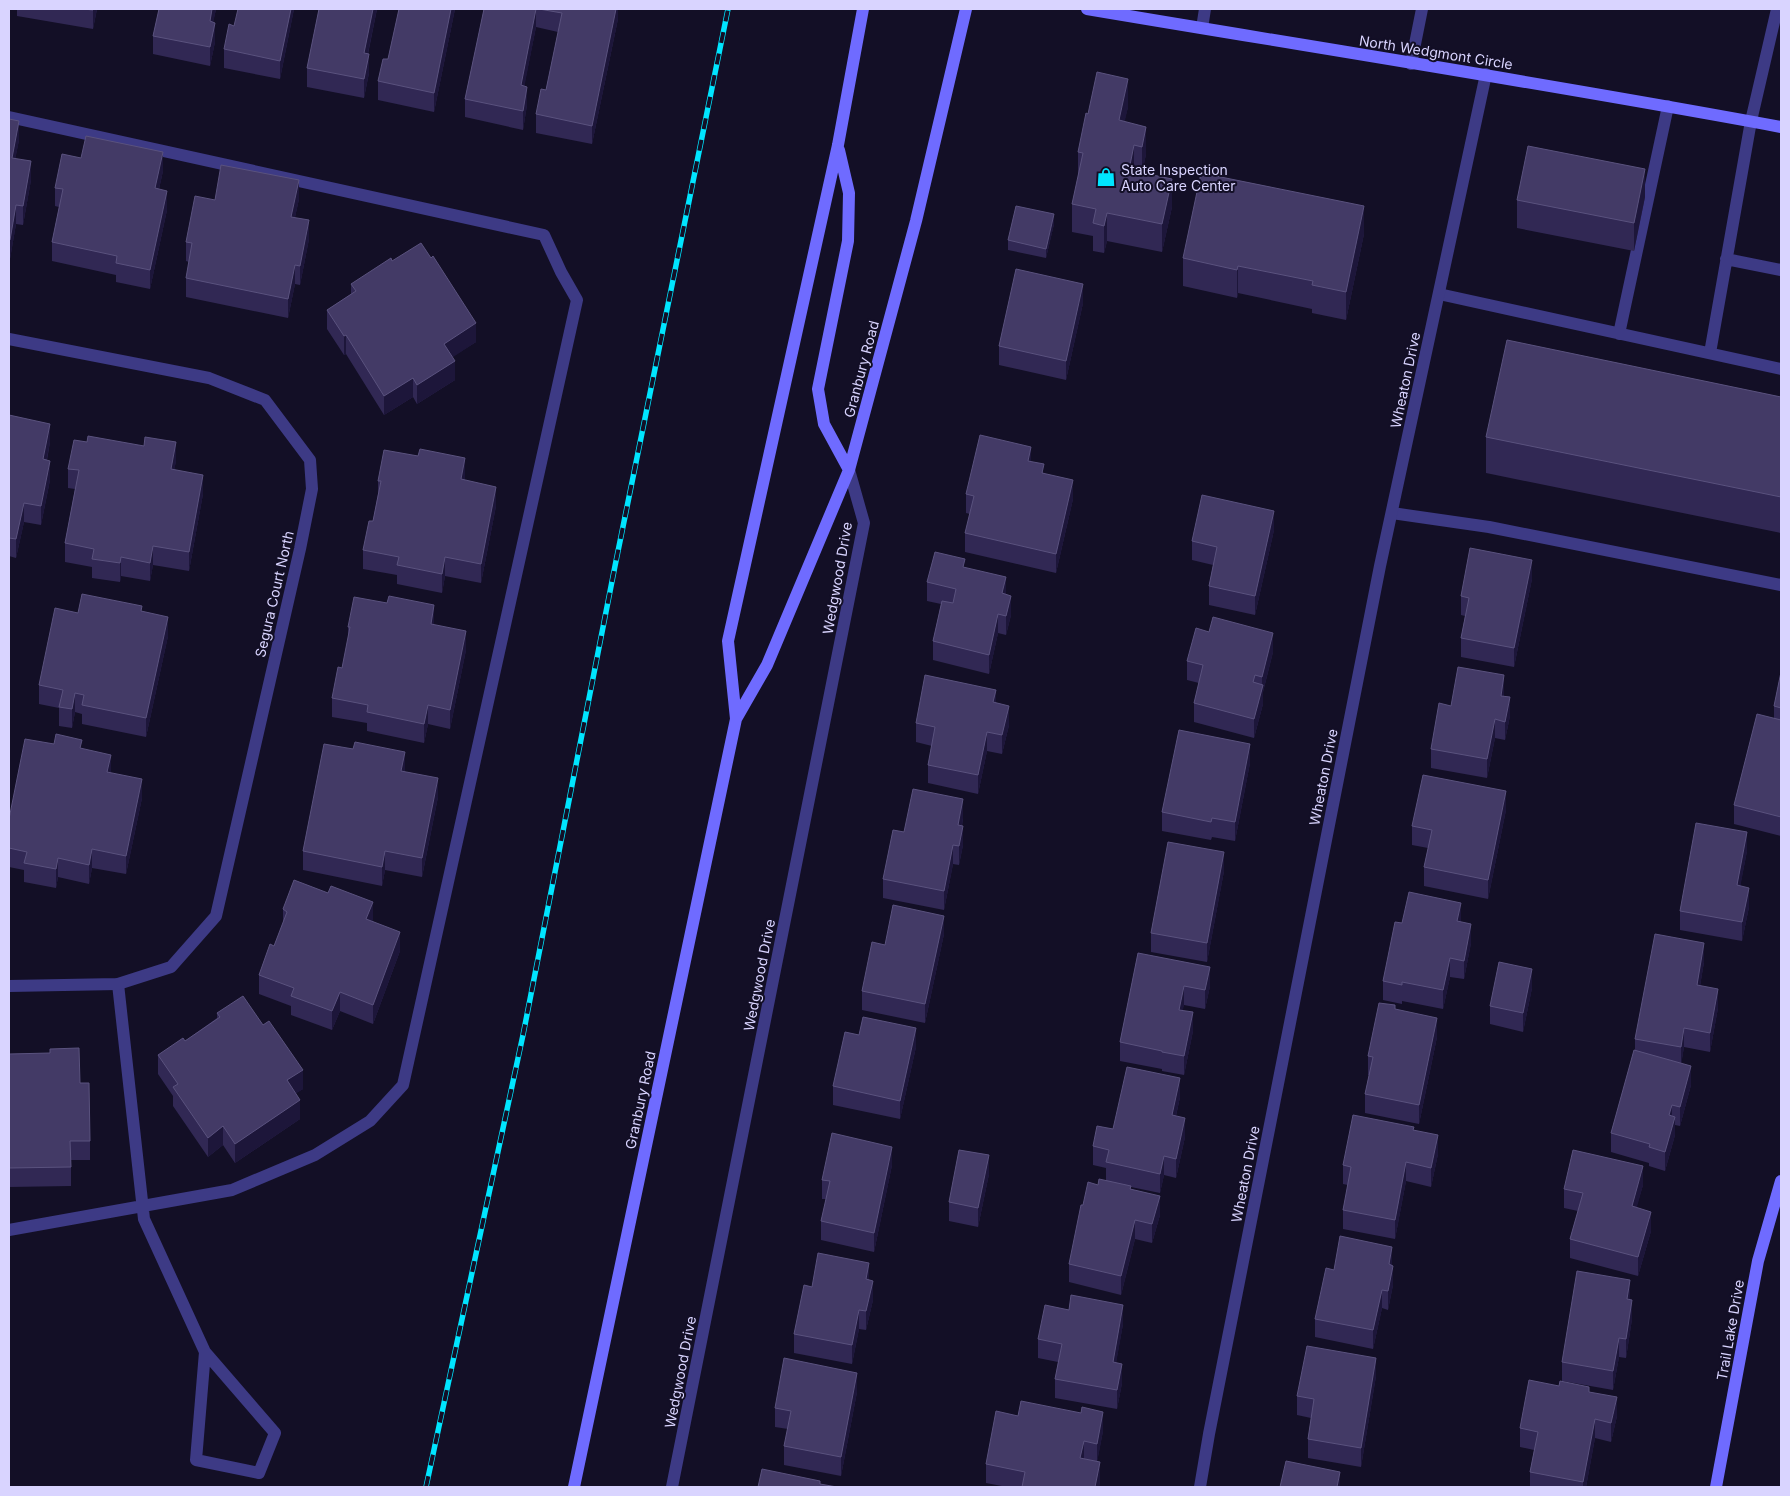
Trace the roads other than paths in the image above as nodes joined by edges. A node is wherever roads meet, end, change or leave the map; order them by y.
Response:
1 (863, 9) edge
2 (966, 9) edge
3 (1086, 9) edge
4 (1205, 9) edge
5 (1422, 9) edge
6 (1777, 9) edge
7 (1202, 28) junction
8 (1411, 64) junction
9 (1486, 74) junction
10 (1668, 106) junction
11 (9, 117) edge
12 (1751, 121) junction
13 (1781, 127) edge
14 (838, 145) junction
15 (1726, 259) junction
16 (1781, 270) edge
17 (1439, 294) junction
18 (1619, 334) junction
19 (9, 339) edge
20 (1710, 353) junction
21 (1781, 369) edge
22 (849, 470) junction
23 (1392, 513) junction
24 (1781, 585) edge
25 (736, 720) junction
26 (118, 984) junction
27 (9, 986) edge
28 (1781, 1181) edge
29 (141, 1205) junction
30 (9, 1230) edge
31 (205, 1352) junction
32 (574, 1487) edge
33 (672, 1487) edge
34 (1200, 1487) edge
35 (1716, 1487) edge

1 - 14 main road, Granbury Road
2 - 22 main road, Granbury Road
3 - 7 main road, North Wedgmont Circle
4 - 7 street
5 - 8 street
6 - 12 street
7 - 8 main road, North Wedgmont Circle
8 - 9 main road, North Wedgmont Circle
9 - 10 main road, North Wedgmont Circle
9 - 17 street, Wheaton Drive
10 - 12 main road, North Wedgmont Circle
10 - 18 street
11 - 29 street
12 - 13 main road, North Wedgmont Circle
12 - 15 street
14 - 22 main road
14 - 25 main road, Granbury Road
15 - 16 street
15 - 20 street
17 - 18 street
17 - 23 street, Wheaton Drive
18 - 20 street
19 - 26 street, Segura Court North
20 - 21 street
22 - 25 main road, Granbury Road
22 - 33 street, Wedgwood Drive
23 - 24 street
23 - 34 street, Wheaton Drive
25 - 32 main road, Granbury Road
26 - 27 street, Segura Court North
26 - 29 street
28 - 35 main road, Trail Lake Drive
29 - 30 street
29 - 31 street
31 - 31 street

